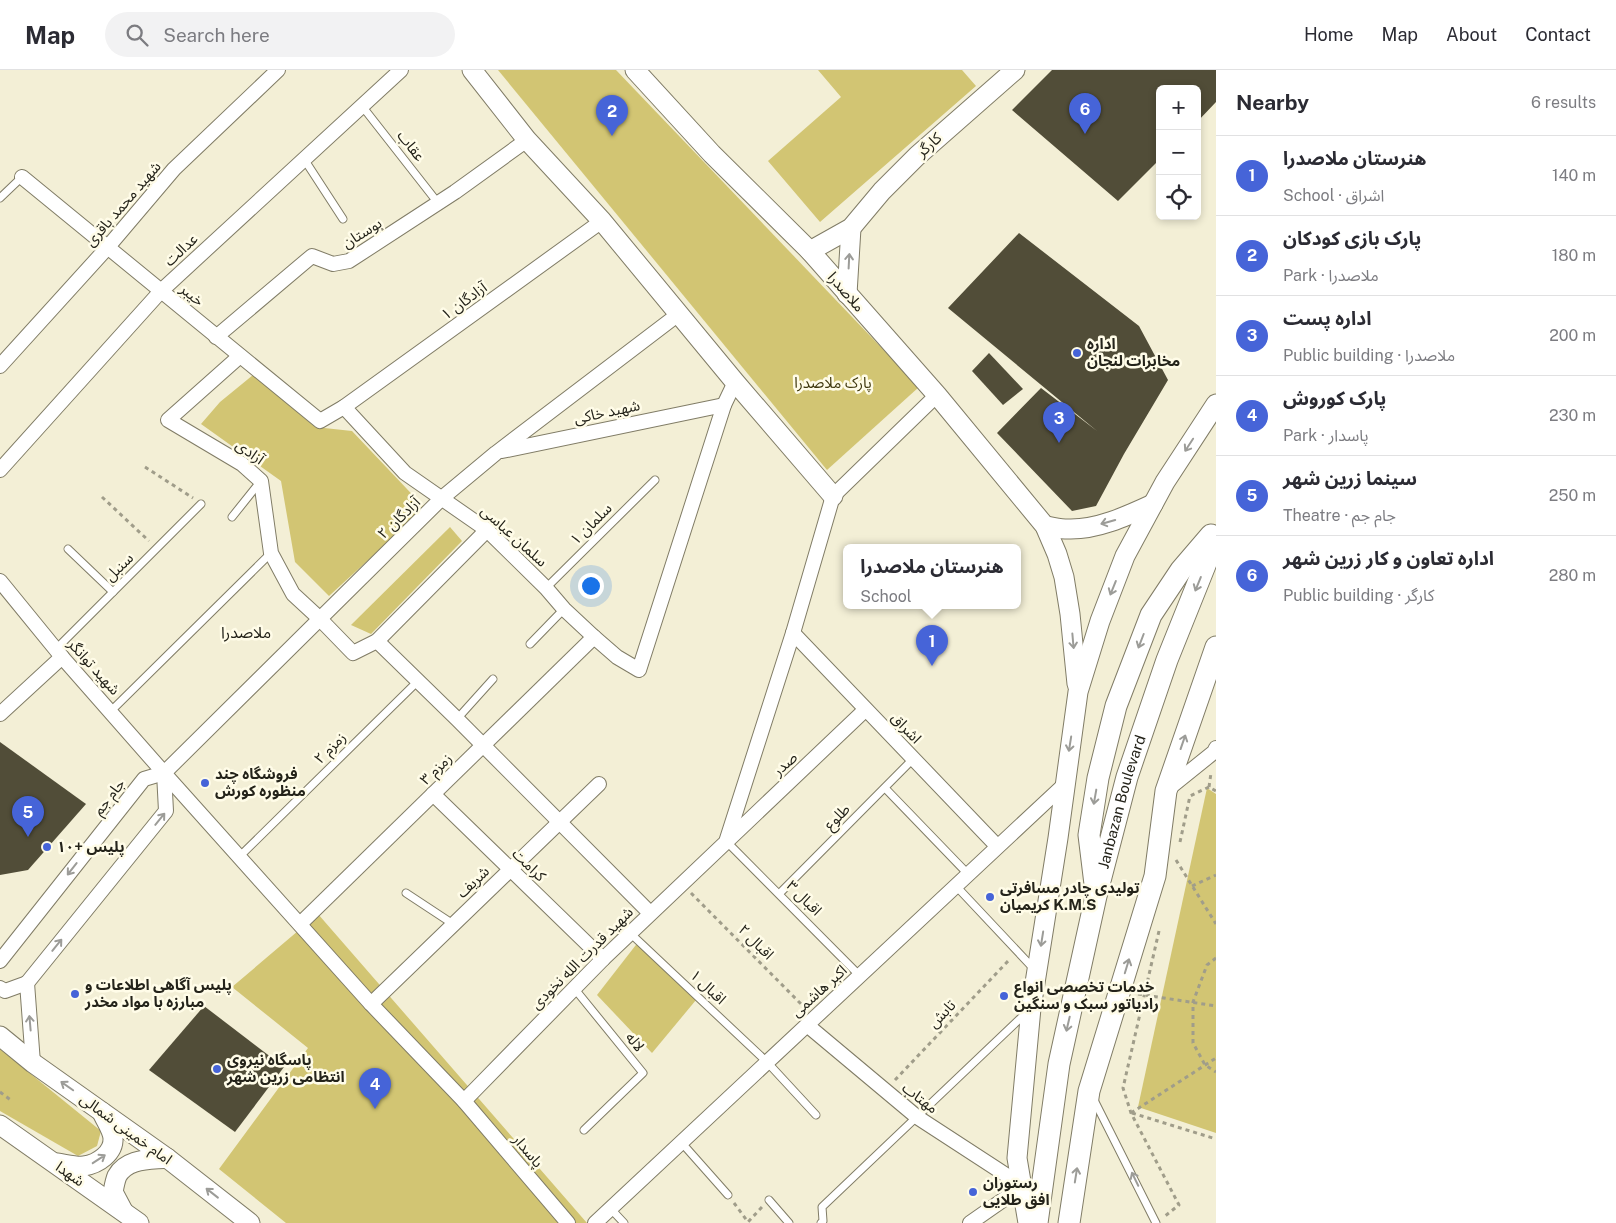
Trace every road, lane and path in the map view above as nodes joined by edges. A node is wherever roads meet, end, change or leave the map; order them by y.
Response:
1 (278, 70) edge
2 (401, 70) edge
3 (472, 70) edge
4 (635, 70) edge
5 (1014, 70) edge
6 (362, 106) junction
7 (527, 140) junction
8 (304, 159) junction
9 (22, 177) joint
10 (0, 186) edge
11 (8, 191) junction
12 (0, 198) edge
13 (438, 203) junction
14 (343, 219) dead end
15 (602, 221) junction
16 (851, 228) junction
17 (107, 248) junction
18 (810, 251) junction
19 (161, 291) junction
20 (848, 294) junction
21 (680, 314) junction
22 (216, 337) junction
23 (240, 356) junction
24 (0, 366) edge
25 (735, 382) junction
26 (937, 395) junction
27 (1216, 404) edge
28 (724, 405) junction
29 (344, 407) junction
30 (496, 453) junction
31 (146, 467) dead end
32 (0, 470) edge
33 (655, 480) dead end
34 (261, 481) junction
35 (833, 496) junction
36 (102, 497) dead end
37 (442, 498) junction
38 (201, 504) joint
39 (1153, 504) junction
40 (232, 517) dead end
41 (1045, 526) junction
42 (1216, 529) edge
43 (487, 530) junction
44 (1216, 538) edge
45 (157, 548) junction
46 (68, 549) dead end
47 (271, 553) junction
48 (0, 581) edge
49 (546, 588) junction
50 (113, 592) junction
51 (564, 609) junction
52 (319, 618) junction
53 (793, 633) junction
54 (594, 637) junction
55 (377, 641) junction
56 (530, 644) dead end
57 (1216, 647) edge
58 (59, 653) junction
59 (493, 679) dead end
60 (418, 680) junction
61 (1078, 692) junction
62 (865, 710) junction
63 (111, 711) junction
64 (0, 714) edge
65 (457, 719) junction
66 (483, 746) junction
67 (1216, 748) edge
68 (913, 759) junction
69 (164, 773) junction
70 (599, 784) dead end
71 (1065, 784) junction
72 (885, 788) junction
73 (1166, 791) junction
74 (1216, 791) edge
75 (433, 794) junction
76 (559, 822) junction
77 (726, 841) junction
78 (997, 846) junction
79 (1178, 850) dead end
80 (240, 857) junction
81 (510, 869) junction
82 (1173, 869) dead end
83 (968, 874) junction
84 (1216, 875) edge
85 (681, 884) junction
86 (956, 886) junction
87 (1192, 886) junction
88 (406, 893) dead end
89 (780, 894) junction
90 (1096, 896) junction
91 (650, 913) junction
92 (300, 924) junction
93 (453, 924) junction
94 (1216, 924) edge
95 (1160, 927) dead end
96 (630, 933) junction
97 (1017, 952) junction
98 (1216, 958) edge
99 (603, 959) junction
100 (0, 961) edge
101 (1037, 972) junction
102 (860, 976) junction
103 (27, 983) junction
104 (574, 987) junction
105 (0, 988) edge
106 (1120, 991) junction
107 (1145, 994) junction
108 (1193, 1002) junction
109 (371, 1004) junction
110 (1216, 1006) edge
111 (1031, 1008) junction
112 (811, 1021) junction
113 (0, 1036) edge
114 (1216, 1058) edge
115 (767, 1062) junction
116 (33, 1063) junction
117 (1205, 1065) junction
118 (1216, 1072) edge
119 (884, 1091) junction
120 (1089, 1091) junction
121 (0, 1092) edge
122 (12, 1101) dead end
123 (464, 1101) junction
124 (101, 1111) junction
125 (1132, 1113) junction
126 (816, 1115) dead end
127 (916, 1117) junction
128 (584, 1130) dead end
129 (2, 1131) edge
130 (1216, 1140) edge
131 (681, 1142) junction
132 (167, 1158) junction
133 (53, 1162) junction
134 (1022, 1186) junction
135 (728, 1195) joint
136 (769, 1200) joint
137 (610, 1208) junction
138 (123, 1211) junction
139 (1164, 1217) dead end
140 (139, 1223) edge
141 (250, 1223) edge
142 (568, 1223) edge
143 (595, 1223) edge
144 (624, 1223) edge
145 (789, 1223) edge
146 (821, 1223) edge
147 (970, 1223) edge
148 (1028, 1223) edge
149 (1037, 1223) edge
150 (1069, 1223) edge
151 (1156, 1223) edge

1 - 17 street, شهید محمد باقری
2 - 6 street, عدالت
3 - 7 street
4 - 18 street, ملاصدرا
5 - 16 street, کارگر
6 - 8 street, عدالت
6 - 13 lane, عقاب
7 - 13 street, بوستان
7 - 15 street
8 - 14 lane
8 - 19 street, عدالت
9 - 11 lane, خیبر
9 - 17 street, خیبر
10 - 11 lane
11 - 12 lane, خیبر
13 - 22 street, بوستان
15 - 21 street
15 - 29 street, آزادگان ۱
16 - 18 street, کارگر
20 -> 16 street
17 - 19 street, خیبر
17 - 24 street, شهید محمد باقری
18 - 20 street, ملاصدرا
19 - 22 street, خیبر
19 - 32 street, عدالت
20 - 26 street, ملاصدرا
21 - 25 street
21 - 30 street, آزادگان ۲
22 - 23 street, خیبر
23 - 29 street, خیبر
23 - 34 street, آزادی
25 - 28 street
25 - 35 street
26 - 35 street
26 - 41 street, ملاصدرا
27 -> 39 street
28 - 30 street, شهید خاکی
28 - 54 street, سلمان عباسی
29 - 37 street, سلمان عباسی
30 - 37 street, آزادگان ۲
31 - 38 path
33 - 49 lane, سلمان ۱
34 - 40 lane
34 - 47 street, آزادی
35 - 53 street
36 - 45 path
37 - 43 street, سلمان عباسی
37 - 52 street, آزادگان ۲
38 - 45 lane, سنبل
39 -> 41 street
39 -> 61 street
41 -> 61 street, ملاصدرا
42 -> 90 main road
43 - 49 street, سلمان عباسی
43 - 55 street
44 -> 90 main road, Janbazan Boulevard
45 - 50 lane, سنبل
46 - 50 lane
47 - 52 street, آزادی
47 - 63 lane
48 - 58 street, شهید توانگر
49 - 51 street, سلمان عباسی
50 - 58 lane, سنبل
51 - 54 street, سلمان عباسی
51 - 56 lane
52 - 55 street, آزادی
52 - 69 street, آزادگان ۲
53 - 62 street, اشراق
53 - 77 street
54 - 66 street, زمزم ۳
55 - 60 street
73 -> 57 main road
58 - 63 street, شهید توانگر
58 - 64 street
59 - 65 lane
60 - 65 street
60 - 80 lane, زمزم ۲
61 -> 71 street
62 - 68 street, اشراق
62 - 77 street, صدر
63 - 69 street, شهید توانگر
65 - 66 street
66 - 75 street, زمزم ۳
66 - 76 street
67 - 73 street
68 - 72 lane, طلوع
68 - 78 street, اشراق
69 - 80 street, شهید توانگر
69 -> 100 street, جام جم
103 -> 69 street
70 - 76 street, شریف
71 - 78 street, اکبر هاشمی
71 -> 101 street
72 - 83 lane
72 - 89 lane, طلوع
106 -> 73 main road
74 - 79 path
75 - 81 street, کرامت
75 - 92 street, زمزم ۳
76 - 81 street, شریف
76 - 91 street
77 - 85 street, شهید قدرت الله نخودی
77 - 89 lane, اقبال ۳
78 - 83 street, اکبر هاشمی
80 - 92 street, شهید توانگر
81 - 93 street, شریف
81 - 99 street, کرامت
82 - 87 path
83 - 86 street, اکبر هاشمی
84 - 87 path
85 - 91 street, شهید قدرت الله نخودی
85 - 112 path, اقبال ۲
86 - 97 lane
86 - 102 street, اکبر هاشمی
87 - 94 path
88 - 93 lane
89 - 102 lane, اقبال ۳
90 -> 149 main road, Janbazan Boulevard
91 - 96 street, شهید قدرت الله نخودی
92 - 109 street, پاسدار
93 - 109 street, شریف
95 - 107 path
96 - 99 street, شهید قدرت الله نخودی
96 - 115 lane, اقبال ۱
97 - 101 lane
97 - 119 path, تابش
98 - 108 path
99 - 104 street, شهید قدرت الله نخودی
101 - 111 street
102 - 112 street, اکبر هاشمی
103 - 105 street
116 -> 103 street
104 - 123 street, شهید قدرت الله نخودی
104 - 128 lane, لاله
106 - 107 path
106 - 120 main road
107 - 108 path
107 - 125 path
108 - 110 path
108 - 117 path
109 - 123 street, پاسدار
111 - 127 lane
111 - 134 street
112 - 115 street, اکبر هاشمی
112 - 119 street, مهتاب
113 - 116 street, امام خمینی شمالی
114 - 117 path
115 - 126 lane, اقبال ۱
115 - 131 street, اکبر هاشمی
124 -> 116 street, امام خمینی شمالی
117 - 118 path
117 - 125 path
119 - 127 street, مهتاب
150 -> 120 main road
151 -> 120 lane
121 - 122 path
123 - 142 street, پاسدار
124 - 132 street, امام خمینی شمالی
133 -> 124 street
125 - 130 path
125 - 139 path
127 - 134 street, مهتاب
127 - 146 lane
129 - 133 street, شهدا
131 - 135 lane
131 - 137 street, اکبر هاشمی
132 - 138 street
141 -> 132 street, امام خمینی شمالی
133 - 138 street, شهدا
134 - 147 street
134 - 148 street
135 - 136 path
136 - 145 lane
137 - 143 street, اکبر هاشمی
137 - 144 lane
138 - 140 street, شهدا

